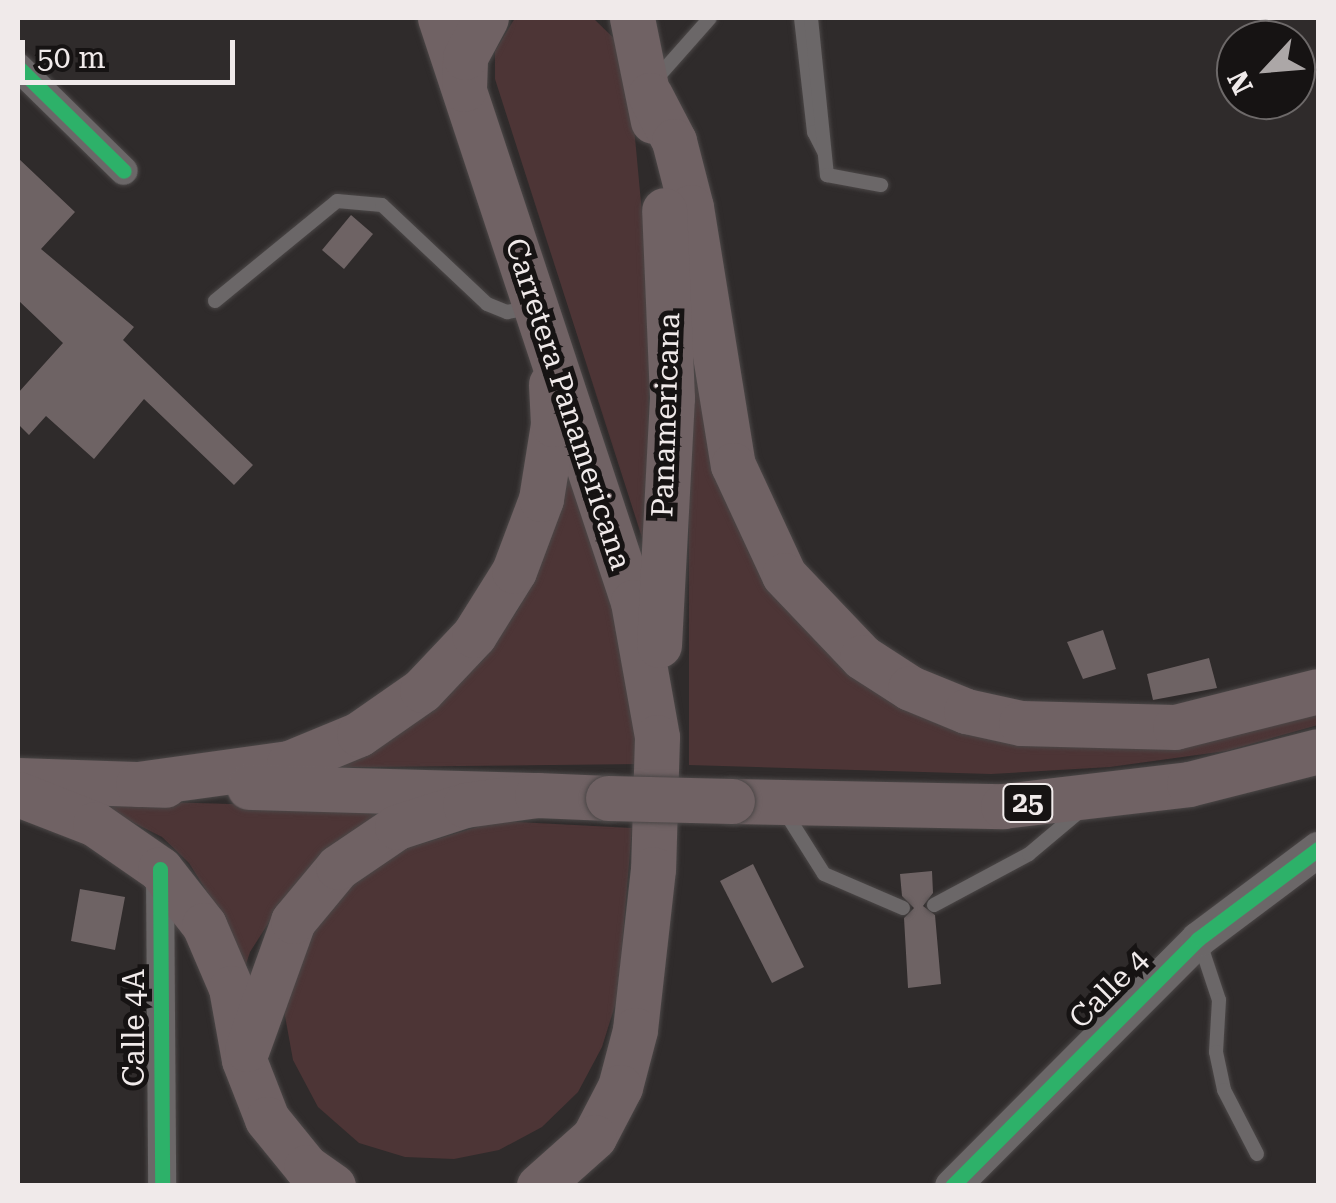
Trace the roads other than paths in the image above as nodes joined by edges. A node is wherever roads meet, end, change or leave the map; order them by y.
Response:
1 (440, 18) edge
2 (486, 18) edge
3 (710, 18) edge
4 (801, 18) edge
5 (810, 18) edge
6 (630, 24) edge
7 (18, 68) edge
8 (649, 91) junction
9 (464, 93) junction
10 (824, 153) junction
11 (124, 171) dead end
12 (880, 186) dead end
13 (216, 301) dead end
14 (543, 327) junction
15 (1318, 691) edge
16 (657, 737) junction
17 (1318, 752) edge
18 (18, 780) edge
19 (138, 784) junction
20 (18, 794) edge
21 (537, 795) junction
22 (1095, 797) junction
23 (778, 801) junction
24 (1318, 849) edge
25 (160, 869) junction
26 (934, 905) dead end
27 (903, 908) dead end
28 (1198, 939) junction
29 (244, 1060) junction
30 (1256, 1154) dead end
31 (162, 1186) edge
32 (333, 1186) edge
33 (539, 1186) edge
34 (952, 1186) edge

1 - 9 highway, Carretera Panamericana
2 - 9 highway
3 - 8 lane
4 - 10 lane
5 - 10 lane
6 - 8 highway
7 - 11 street
8 - 15 highway
8 - 16 highway, Panamericana
9 - 14 highway, Carretera Panamericana
10 - 12 lane
13 - 14 lane
14 - 16 highway, Carretera Panamericana
14 - 19 highway
16 - 33 highway, Carretera Panamericana
17 - 22 highway, 25
18 - 19 highway, 25
19 - 21 highway, 25
20 - 25 highway
21 - 23 highway, 25, bridge
21 - 29 highway
22 - 23 highway, 25
22 - 26 lane
23 - 27 lane
24 - 28 street, Calle 4
25 - 29 highway
25 - 31 street, Calle 4A
28 - 30 lane
28 - 34 street, Calle 4
29 - 32 highway

